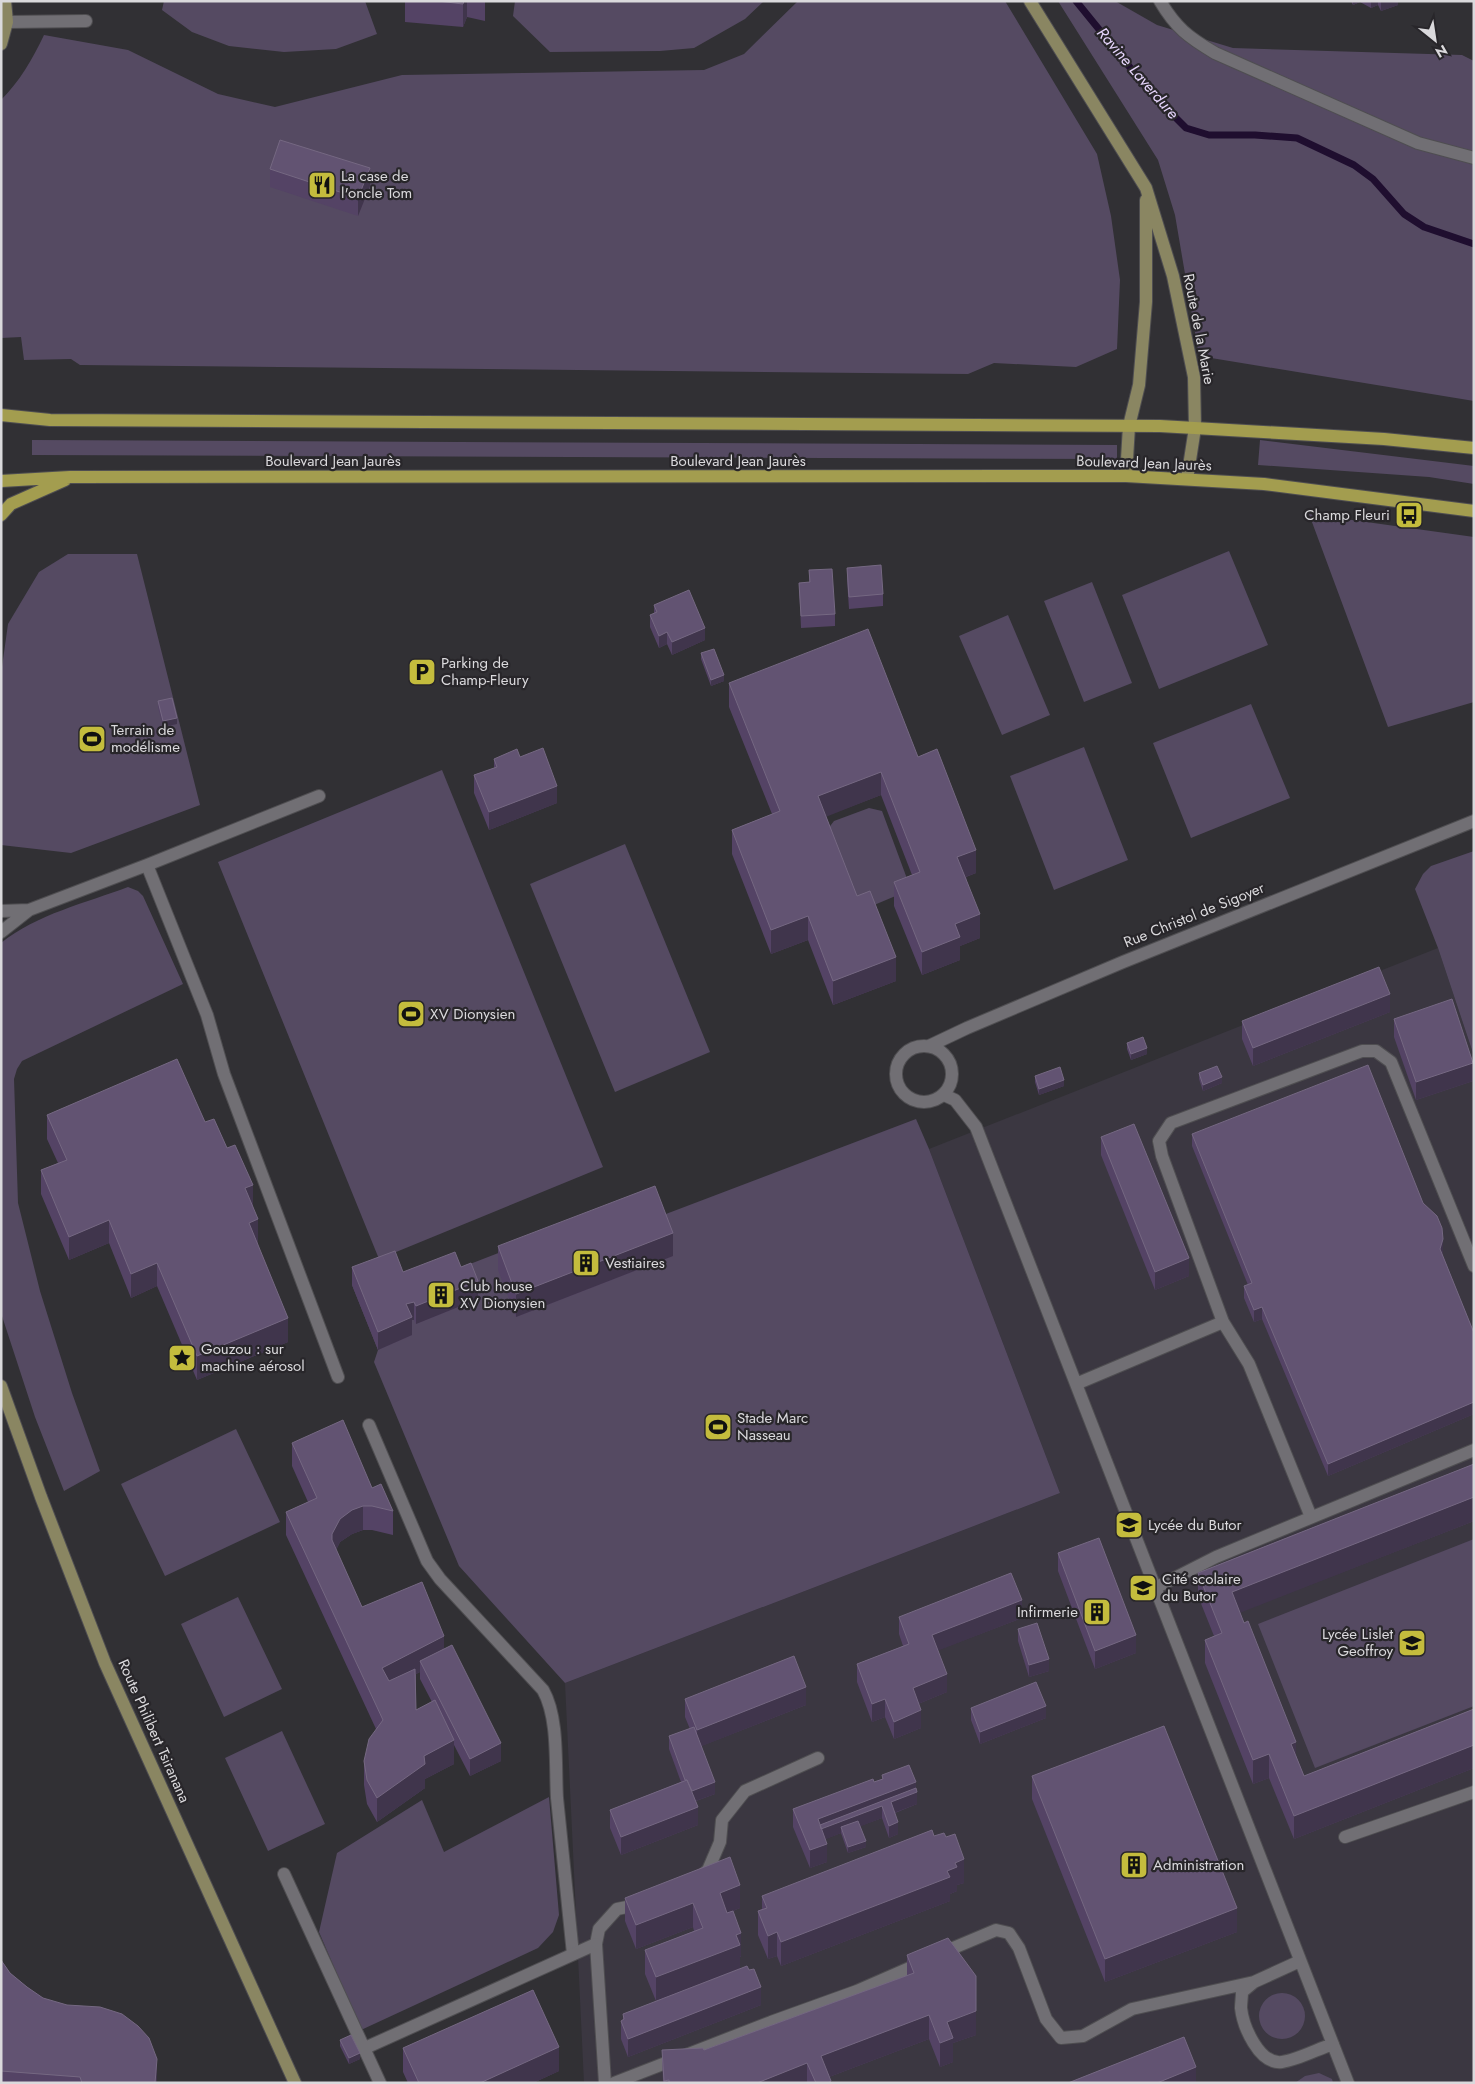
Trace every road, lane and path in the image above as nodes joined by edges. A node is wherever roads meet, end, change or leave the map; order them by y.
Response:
1 (5, 1) edge
2 (1030, 1) edge
3 (1160, 1) edge
4 (86, 21) dead end
5 (7, 22) junction
6 (1, 44) edge
7 (1474, 158) edge
8 (1146, 188) junction
9 (1, 415) edge
10 (1129, 426) junction
11 (1195, 428) junction
12 (1474, 448) edge
13 (1126, 476) junction
14 (70, 478) junction
15 (1188, 479) junction
16 (1, 480) edge
17 (1474, 511) edge
18 (1, 514) edge
19 (319, 796) dead end
20 (1474, 821) edge
21 (147, 865) junction
22 (28, 910) junction
23 (1, 911) edge
24 (1, 932) edge
25 (929, 1046) junction
26 (944, 1095) junction
27 (1474, 1266) edge
28 (1223, 1322) junction
29 (338, 1377) dead end
30 (1076, 1384) junction
31 (1, 1386) edge
32 (369, 1425) dead end
33 (1474, 1450) edge
34 (1311, 1517) junction
35 (1155, 1588) junction
36 (818, 1758) dead end
37 (1474, 1792) edge
38 (1344, 1837) dead end
39 (284, 1874) dead end
40 (690, 1885) edge
41 (655, 1901) edge
42 (596, 1944) junction
43 (573, 1954) junction
44 (1300, 1961) junction
45 (1254, 1982) junction
46 (1333, 2044) junction
47 (365, 2048) junction
48 (295, 2083) edge
49 (380, 2083) edge
50 (605, 2083) edge
51 (614, 2083) edge
52 (1348, 2083) edge

1 - 5 street
2 - 8 street, Route de la Marie
3 - 7 street
4 - 5 street
5 - 6 street
8 - 10 street
8 - 11 street, Route de la Marie
9 - 10 main road
10 - 11 main road
10 - 13 street
11 - 12 main road
11 - 15 street, Route de la Marie
13 - 14 main road, Boulevard Jean Jaurès
13 - 15 main road, Boulevard Jean Jaurès
14 - 16 main road, Boulevard Jean Jaurès
14 - 18 main road
15 - 17 main road, Boulevard Jean Jaurès
19 - 21 street
20 - 25 street, Rue Christol de Sigoyer
21 - 22 street
21 - 29 street
22 - 23 street
22 - 24 street
25 - 26 street
25 - 26 street
26 - 30 street
27 - 28 street
28 - 30 street
28 - 34 street
30 - 35 street
31 - 48 street, Route Philibert Tsiranana
32 - 43 street
33 - 34 street
34 - 35 street
35 - 44 street
36 - 40 street
37 - 38 street
39 - 47 street
41 - 42 street
42 - 43 street
42 - 50 street
43 - 47 street
44 - 45 street
44 - 46 street
45 - 46 street
45 - 51 street
46 - 52 street
47 - 49 street

